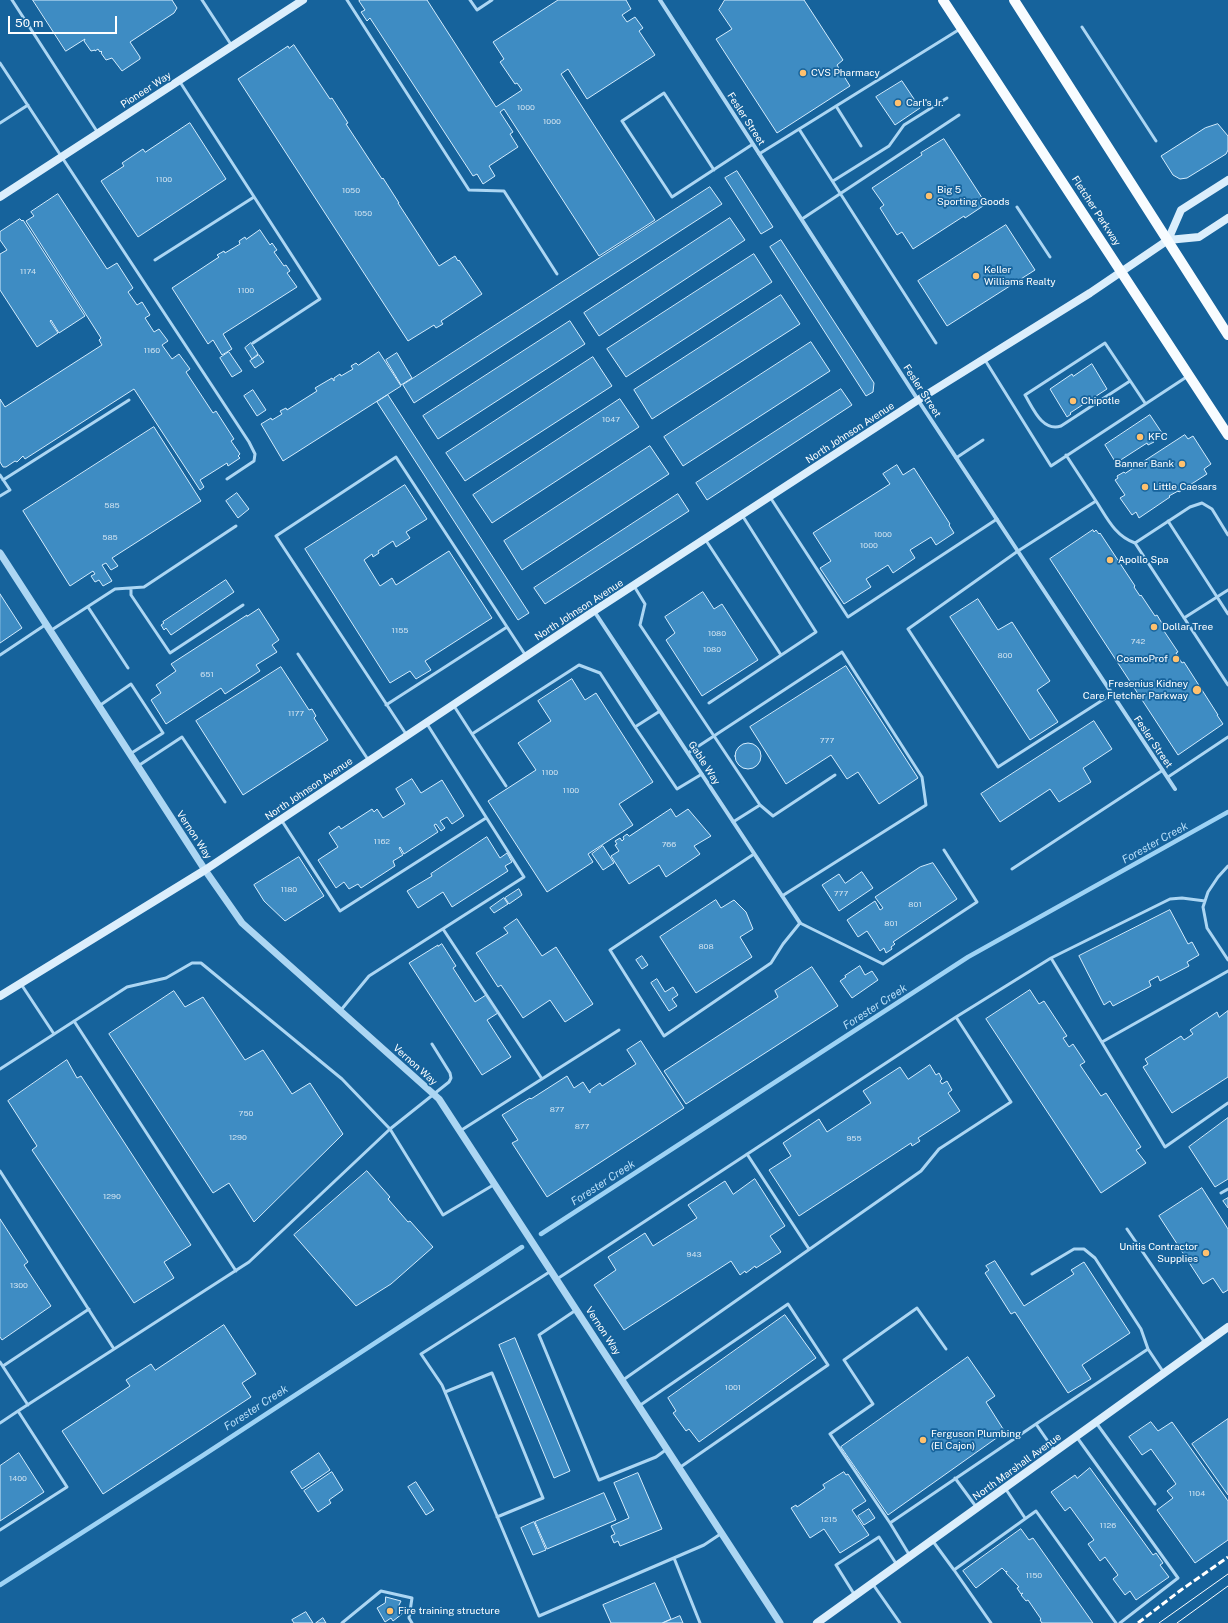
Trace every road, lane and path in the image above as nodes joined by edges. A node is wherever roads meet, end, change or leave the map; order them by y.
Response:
1 (12, 0) edge
2 (202, 0) edge
3 (303, 0) edge
4 (347, 0) edge
5 (470, 0) edge
6 (492, 0) edge
7 (660, 0) edge
8 (943, 0) edge
9 (1014, 0) edge
10 (961, 28) junction
11 (1082, 28) dead end
12 (232, 46) junction
13 (0, 63) edge
14 (179, 81) junction
15 (948, 98) dead end
16 (28, 105) junction
17 (836, 106) junction
18 (959, 116) dead end
19 (0, 123) edge
20 (799, 130) junction
21 (98, 133) junction
22 (1156, 141) dead end
23 (753, 144) junction
24 (861, 146) dead end
25 (759, 154) junction
26 (62, 156) junction
27 (714, 170) junction
28 (1228, 180) edge
29 (833, 181) junction
30 (840, 193) junction
31 (0, 197) edge
32 (254, 197) junction
33 (1017, 207) dead end
34 (1228, 218) edge
35 (802, 219) junction
36 (1168, 240) junction
37 (1050, 257) dead end
38 (155, 260) dead end
39 (1121, 272) junction
40 (557, 274) dead end
41 (1228, 335) edge
42 (253, 343) dead end
43 (936, 344) dead end
44 (984, 359) junction
45 (1189, 375) junction
46 (1130, 381) junction
47 (129, 400) dead end
48 (918, 400) junction
49 (1145, 403) junction
50 (1228, 435) edge
51 (983, 440) dead end
52 (1066, 455) junction
53 (956, 458) junction
54 (0, 475) edge
55 (227, 479) dead end
56 (4, 480) junction
57 (0, 496) edge
58 (770, 497) junction
59 (1096, 501) junction
60 (742, 515) junction
61 (997, 519) junction
62 (1168, 521) junction
63 (236, 526) dead end
64 (1228, 535) edge
65 (705, 539) junction
66 (1135, 543) junction
67 (1018, 551) junction
68 (0, 553) edge
69 (634, 585) junction
70 (131, 588) junction
71 (1228, 590) edge
72 (1217, 597) junction
73 (243, 605) dead end
74 (88, 607) junction
75 (594, 611) junction
76 (1228, 614) edge
77 (1184, 618) junction
78 (507, 627) junction
79 (48, 628) junction
80 (298, 654) dead end
81 (0, 655) edge
82 (781, 655) junction
83 (526, 656) junction
84 (128, 668) dead end
85 (1228, 685) edge
86 (1112, 694) junction
87 (709, 703) dead end
88 (386, 705) junction
89 (453, 705) junction
90 (98, 706) junction
91 (660, 711) junction
92 (426, 723) junction
93 (635, 727) junction
94 (472, 734) junction
95 (407, 736) junction
96 (714, 736) junction
97 (1228, 737) edge
98 (688, 753) junction
99 (130, 754) junction
100 (369, 761) junction
101 (138, 766) junction
102 (1163, 770) junction
103 (702, 774) junction
104 (835, 775) dead end
105 (1168, 777) junction
106 (506, 786) dead end
107 (1175, 789) dead end
108 (225, 802) dead end
109 (760, 805) junction
110 (486, 818) junction
111 (281, 819) junction
112 (734, 822) junction
113 (944, 850) dead end
114 (754, 854) junction
115 (1228, 866) edge
116 (1012, 869) dead end
117 (205, 870) junction
118 (782, 896) junction
119 (1205, 901) junction
120 (800, 923) junction
121 (443, 929) junction
122 (1052, 958) junction
123 (1228, 960) edge
124 (1228, 971) edge
125 (21, 983) junction
126 (0, 996) edge
127 (340, 1011) junction
128 (956, 1017) junction
129 (74, 1021) junction
130 (619, 1030) dead end
131 (54, 1034) junction
132 (1102, 1042) junction
133 (432, 1044) dead end
134 (0, 1069) edge
135 (542, 1079) junction
136 (434, 1095) junction
137 (1228, 1104) edge
138 (390, 1129) junction
139 (460, 1131) junction
140 (747, 1154) junction
141 (0, 1171) edge
142 (495, 1184) junction
143 (1228, 1189) edge
144 (1222, 1193) dead end
145 (1127, 1229) dead end
146 (809, 1249) junction
147 (551, 1270) junction
148 (236, 1271) junction
149 (1032, 1274) dead end
150 (557, 1279) junction
151 (89, 1310) junction
152 (577, 1310) junction
153 (1228, 1327) edge
154 (1205, 1343) junction
155 (114, 1349) junction
156 (946, 1349) dead end
157 (1148, 1349) junction
158 (0, 1362) edge
159 (3, 1366) junction
160 (1164, 1373) junction
161 (623, 1380) junction
162 (445, 1392) junction
163 (28, 1405) junction
164 (639, 1406) junction
165 (18, 1411) junction
166 (1096, 1422) junction
167 (0, 1423) edge
168 (1036, 1424) junction
169 (1076, 1436) junction
170 (667, 1449) junction
171 (1055, 1452) junction
172 (679, 1468) junction
173 (955, 1478) junction
174 (1004, 1488) junction
175 (1155, 1504) dead end
176 (977, 1508) junction
177 (497, 1517) junction
178 (1025, 1518) junction
179 (890, 1523) junction
180 (0, 1530) edge
181 (722, 1533) junction
182 (932, 1540) junction
183 (910, 1556) junction
184 (674, 1558) junction
185 (897, 1565) junction
186 (954, 1570) junction
187 (872, 1583) junction
188 (855, 1596) junction
189 (342, 1623) edge
190 (412, 1623) edge
191 (700, 1623) edge
192 (780, 1623) edge
193 (817, 1623) edge
194 (898, 1623) edge
195 (991, 1623) edge
196 (1116, 1623) edge
197 (1120, 1623) edge

1 - 21 lane
2 - 12 lane
3 - 12 main road, Pioneer Way
4 - 40 lane
5 - 6 lane
7 - 23 street, Fesler Street
8 - 10 main road, Fletcher Parkway
9 - 36 main road
10 - 17 lane
10 - 39 main road, Fletcher Parkway
11 - 22 lane
12 - 14 main road, Pioneer Way
13 - 16 lane
14 - 21 main road, Pioneer Way
14 - 32 lane
15 - 29 lane
16 - 19 lane
16 - 26 lane
17 - 20 lane
17 - 24 lane
18 - 30 lane
20 - 25 lane
20 - 29 lane
21 - 26 main road, Pioneer Way
23 - 25 street, Fesler Street
23 - 27 lane
25 - 35 street, Fesler Street
26 - 31 main road, Pioneer Way
26 - 55 lane
27 - 27 lane
28 - 36 main road
29 - 30 lane
30 - 35 lane
30 - 43 lane
32 - 38 lane
32 - 42 lane
33 - 37 lane
34 - 36 main road, North Johnson Avenue
35 - 48 street, Fesler Street
36 - 39 main road, North Johnson Avenue
36 - 41 main road
39 - 44 main road, North Johnson Avenue
39 - 45 main road, Fletcher Parkway
44 - 48 main road, North Johnson Avenue
44 - 52 lane
45 - 49 lane
45 - 50 main road, Fletcher Parkway
46 - 46 lane
46 - 49 lane
47 - 56 lane
48 - 53 street, Fesler Street
48 - 58 main road, North Johnson Avenue
49 - 52 lane
51 - 53 lane
52 - 59 lane
53 - 61 street, Fesler Street
54 - 56 lane
56 - 57 lane
58 - 60 main road, North Johnson Avenue
58 - 61 lane
59 - 66 lane
59 - 67 lane
60 - 65 main road, North Johnson Avenue
60 - 82 lane
61 - 67 street, Fesler Street
62 - 64 lane
62 - 66 lane
62 - 72 lane
63 - 70 lane
65 - 69 main road, North Johnson Avenue
65 - 82 lane
66 - 77 lane
67 - 86 street, Fesler Street
67 - 86 lane
68 - 79 street, Vernon Way
69 - 75 main road, North Johnson Avenue
69 - 96 lane
70 - 73 lane
70 - 74 lane
71 - 72 lane
72 - 76 lane
72 - 77 lane
74 - 79 lane
74 - 84 lane
75 - 83 main road, North Johnson Avenue
75 - 91 street, Gable Way
77 - 85 lane
78 - 83 lane
78 - 88 lane
78 - 88 lane
79 - 81 lane
79 - 90 street, Vernon Way
80 - 100 lane
82 - 87 lane
83 - 89 main road, North Johnson Avenue
86 - 102 street, Fesler Street
88 - 95 lane
89 - 92 main road, North Johnson Avenue
89 - 94 lane
90 - 99 street, Vernon Way
90 - 99 lane
91 - 93 lane
91 - 98 street, Gable Way
92 - 95 main road, North Johnson Avenue
92 - 110 lane
93 - 94 lane
93 - 103 lane
94 - 106 lane
95 - 100 main road, North Johnson Avenue
96 - 98 lane
96 - 109 lane
96 - 118 lane
97 - 105 lane
98 - 103 street, Gable Way
99 - 101 street, Vernon Way
100 - 111 main road, North Johnson Avenue
101 - 108 lane
101 - 117 street, Vernon Way
102 - 105 street, Fesler Street
102 - 116 lane
103 - 112 street, Gable Way
104 - 109 lane
105 - 107 street, Fesler Street
109 - 112 lane
110 - 111 lane
110 - 121 lane
111 - 117 main road, North Johnson Avenue
112 - 114 street, Gable Way
113 - 120 lane
114 - 118 street, Gable Way
114 - 120 lane
115 - 119 lane
117 - 125 main road, North Johnson Avenue
117 - 127 street, Vernon Way
118 - 120 street, Gable Way
119 - 122 lane
119 - 123 lane
121 - 127 lane
121 - 135 lane
122 - 128 lane
122 - 132 lane
124 - 132 lane
125 - 126 main road, North Johnson Avenue
125 - 131 lane
127 - 136 street, Vernon Way
128 - 140 lane
128 - 146 lane
129 - 131 lane
129 - 138 lane
129 - 148 lane
130 - 135 lane
131 - 134 lane
132 - 137 lane
133 - 136 lane
135 - 139 lane
136 - 138 lane
136 - 139 street, Vernon Way
138 - 142 lane
138 - 148 lane
139 - 142 street, Vernon Way
140 - 146 lane
140 - 150 lane
141 - 151 lane
142 - 147 street, Vernon Way
143 - 144 lane
145 - 154 lane
146 - 161 lane
147 - 150 street, Vernon Way
147 - 162 lane
148 - 155 lane
149 - 157 lane
150 - 152 street, Vernon Way
151 - 155 lane
151 - 159 lane
152 - 161 street, Vernon Way
152 - 170 lane
153 - 154 main road, North Marshall Avenue
154 - 160 main road, North Marshall Avenue
155 - 163 lane
156 - 179 lane
157 - 160 lane
157 - 168 lane
158 - 159 lane
159 - 163 lane
160 - 166 main road, North Marshall Avenue
161 - 164 street, Vernon Way
162 - 177 lane
162 - 177 lane
163 - 165 lane
164 - 170 street, Vernon Way
164 - 172 lane
165 - 167 lane
165 - 180 lane
166 - 169 main road, North Marshall Avenue
166 - 175 lane
168 - 171 lane
168 - 173 lane
169 - 171 main road, North Marshall Avenue
169 - 197 lane
170 - 172 street, Vernon Way
171 - 174 main road, North Marshall Avenue
172 - 181 street, Vernon Way
173 - 176 lane
173 - 179 lane
174 - 176 main road, North Marshall Avenue
174 - 178 lane
176 - 182 main road, North Marshall Avenue
177 - 184 lane
178 - 186 lane
178 - 196 lane
179 - 183 lane
181 - 184 lane
181 - 192 street, Vernon Way
182 - 183 main road, North Marshall Avenue
182 - 186 lane
183 - 185 main road, North Marshall Avenue
184 - 191 lane
185 - 187 main road, North Marshall Avenue
185 - 188 lane
186 - 195 lane
187 - 188 main road, North Marshall Avenue
187 - 194 lane
188 - 193 main road, North Marshall Avenue
189 - 190 lane

